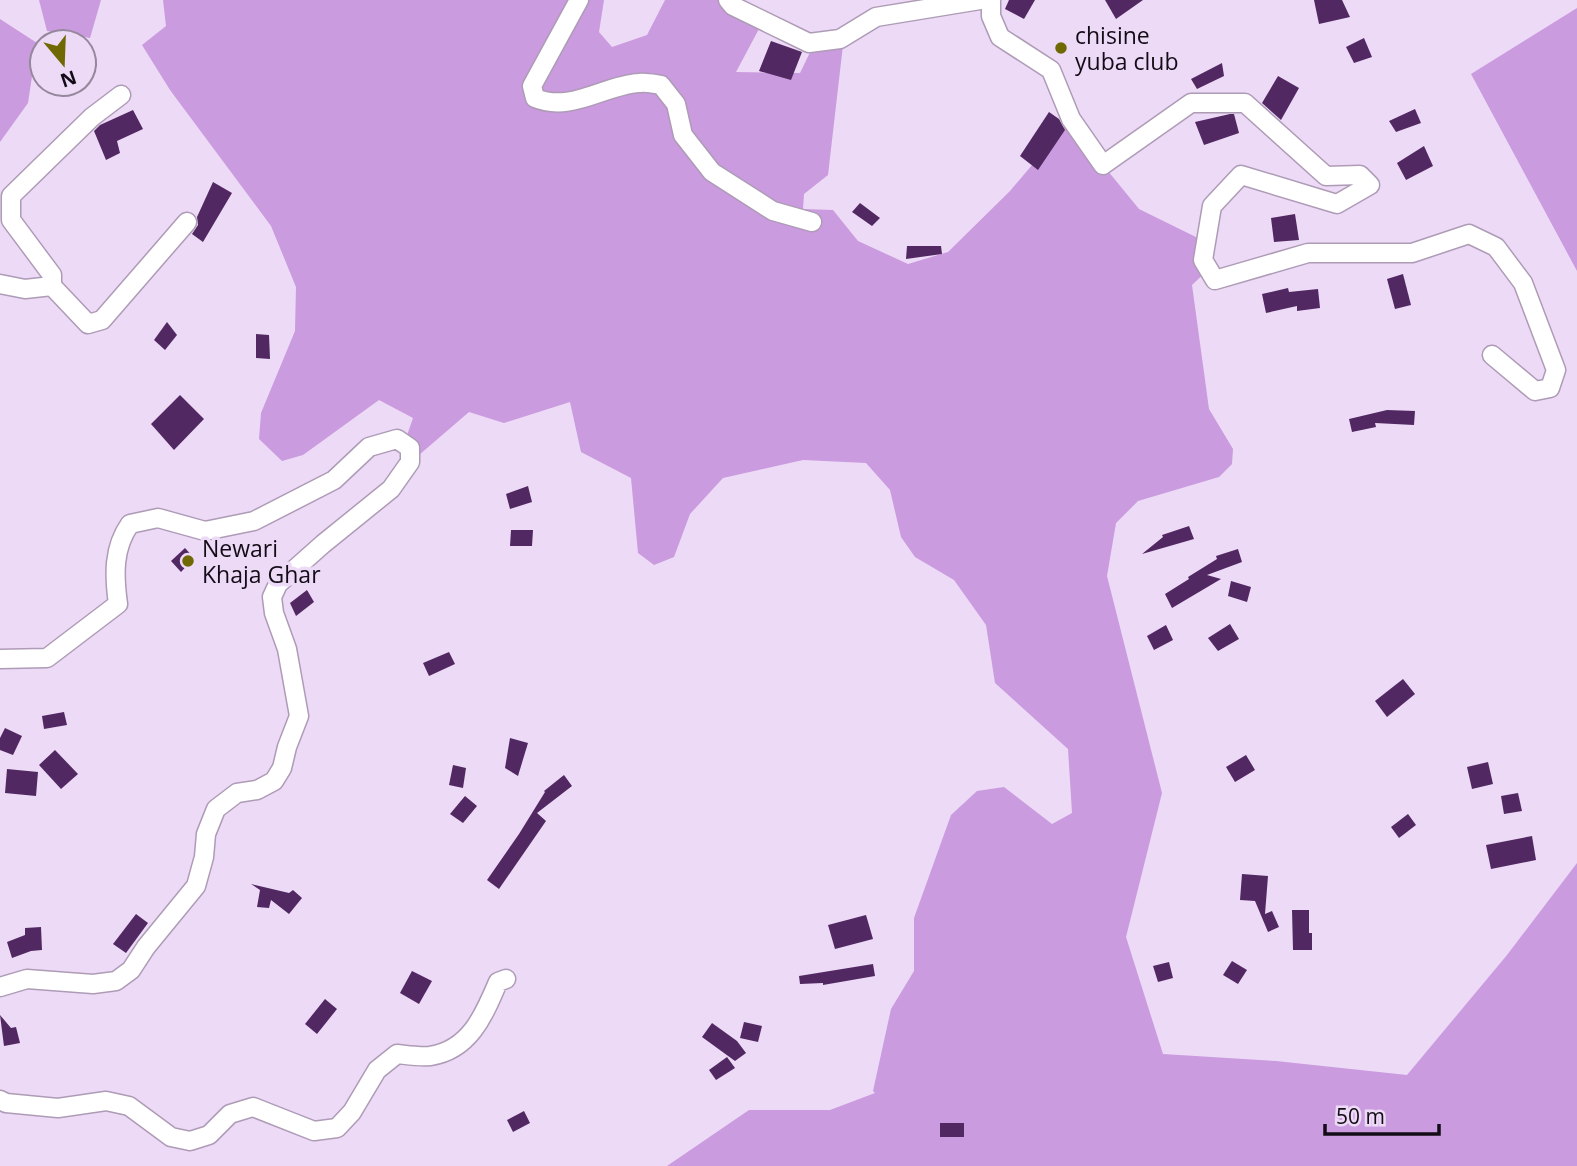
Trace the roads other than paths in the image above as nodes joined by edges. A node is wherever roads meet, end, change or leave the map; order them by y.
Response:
1 (579, 0) edge
2 (728, 0) edge
3 (980, 0) edge
4 (991, 0) edge
5 (121, 95) dead end
6 (187, 222) dead end
7 (813, 222) dead end
8 (0, 284) edge
9 (52, 286) junction
10 (1492, 355) dead end
11 (0, 659) edge
12 (506, 979) dead end
13 (0, 987) edge
14 (0, 1100) edge

1 - 7 street
2 - 3 street
4 - 10 street
5 - 9 street
6 - 9 street
8 - 9 street
11 - 13 street
12 - 14 street

